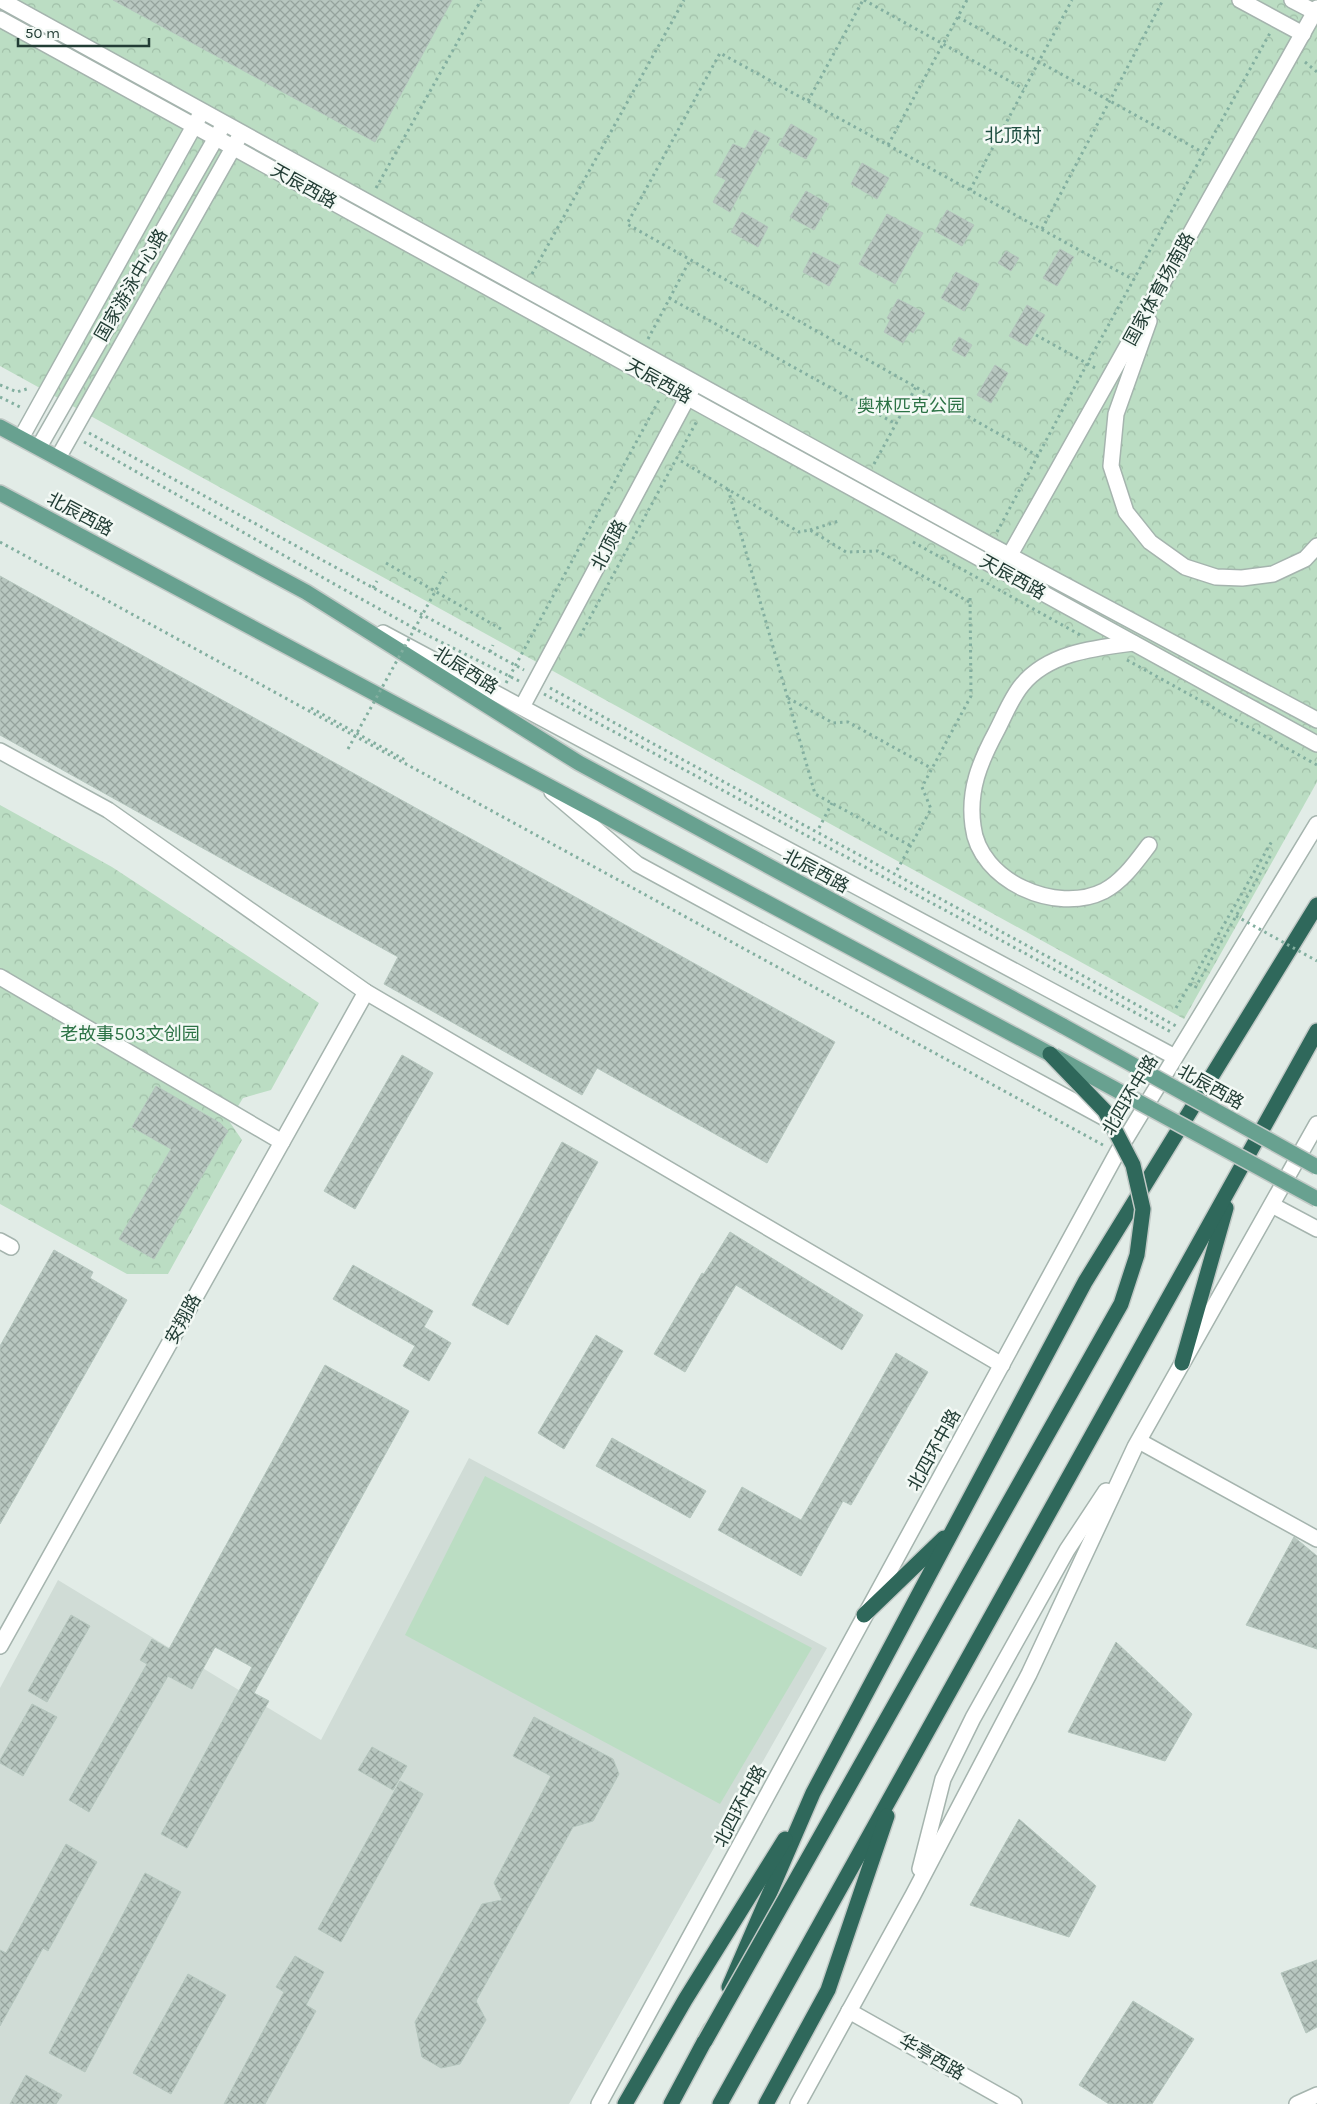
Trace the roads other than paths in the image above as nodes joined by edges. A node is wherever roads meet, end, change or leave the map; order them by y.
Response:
1 (1, 0) edge
2 (1240, 0) edge
3 (1292, 0) edge
4 (1316, 10) edge
5 (0, 20) edge
6 (1303, 34) junction
7 (202, 111) junction
8 (224, 123) junction
9 (194, 126) junction
10 (242, 133) junction
11 (216, 138) junction
12 (234, 147) junction
13 (1163, 282) junction
14 (696, 383) junction
15 (688, 397) junction
16 (0, 427) edge
17 (21, 438) junction
18 (39, 447) junction
19 (58, 458) junction
20 (0, 493) edge
21 (1317, 546) edge
22 (1010, 555) junction
23 (1002, 570) junction
24 (306, 592) junction
25 (1133, 642) junction
26 (522, 707) junction
27 (1317, 720) edge
28 (1317, 744) edge
29 (0, 752) edge
30 (540, 781) junction
31 (1317, 824) edge
32 (1149, 845) dead end
33 (1317, 905) edge
34 (0, 977) edge
35 (366, 992) junction
36 (1317, 1031) edge
37 (1050, 1054) junction
38 (1175, 1057) junction
39 (1130, 1132) junction
40 (1315, 1132) edge
41 (282, 1142) junction
42 (1317, 1167) edge
43 (1233, 1183) junction
44 (1317, 1199) edge
45 (1272, 1205) junction
46 (1317, 1230) edge
47 (1182, 1363) junction
48 (1002, 1365) junction
49 (1137, 1444) junction
50 (954, 1528) junction
51 (1317, 1539) edge
52 (864, 1616) junction
53 (0, 1646) edge
54 (900, 1780) junction
55 (813, 1794) junction
56 (913, 1895) junction
57 (849, 2011) junction
58 (706, 2041) junction
59 (1317, 2095) edge
60 (600, 2104) edge
61 (625, 2104) edge
62 (671, 2104) edge
63 (720, 2104) edge
64 (766, 2104) edge
65 (798, 2104) edge
66 (1014, 2104) edge
67 (1297, 2104) edge

1 - 7 street, 天辰西路
2 - 6 street
3 - 4 street
4 - 6 street, 国家体育场南路
5 - 9 street, 天辰西路
6 - 13 street, 国家体育场南路
7 - 8 street, 天辰西路
7 - 9 street
8 - 10 street, 天辰西路
8 - 11 street, 国家游泳中心路
9 - 11 street, 天辰西路
9 - 17 street
10 - 12 street
10 - 14 street, 天辰西路
11 - 12 street, 天辰西路
11 - 18 street, 国家游泳中心路
12 - 15 street, 天辰西路
12 - 19 street
13 - 21 street
13 - 22 street, 国家体育场南路
14 - 15 street, 北顶路
14 - 22 street, 天辰西路
15 - 23 street, 天辰西路
15 - 26 street, 北顶路
16 - 17 main road, 北辰西路
17 - 18 main road, 北辰西路
18 - 19 main road, 北辰西路
19 - 24 main road, 北辰西路
20 - 30 main road, 北辰西路
22 - 23 street, 国家体育场南路
22 - 27 street, 天辰西路
23 - 25 street, 天辰西路
24 - 26 street, 北辰西路
24 - 42 main road, 北辰西路, bridge
25 - 28 street, 天辰西路
25 - 32 street
26 - 38 street, 北辰西路
29 - 35 street
30 - 37 main road, 北辰西路
30 - 39 street, 北辰西路
31 - 38 street, 北四环中路
33 - 50 highway
34 - 41 street
35 - 41 street, 安翔路
35 - 48 street
36 - 43 highway
37 - 44 main road, 北辰西路, bridge
37 - 58 highway, bridge
38 - 39 street, 北四环中路
39 - 48 street, 北四环中路
40 - 45 street
41 - 53 street, 安翔路
43 - 47 highway
43 - 54 highway
45 - 46 street
45 - 47 street
47 - 49 street
48 - 52 street, 北四环中路
49 - 51 street
49 - 56 street
49 - 56 street
50 - 52 highway
50 - 55 highway
52 - 60 street, 北四环中路
54 - 63 highway
54 - 64 highway
55 - 58 highway
55 - 61 highway
56 - 57 street
57 - 65 street
57 - 66 street, 华亭西路
58 - 62 highway
59 - 67 street

